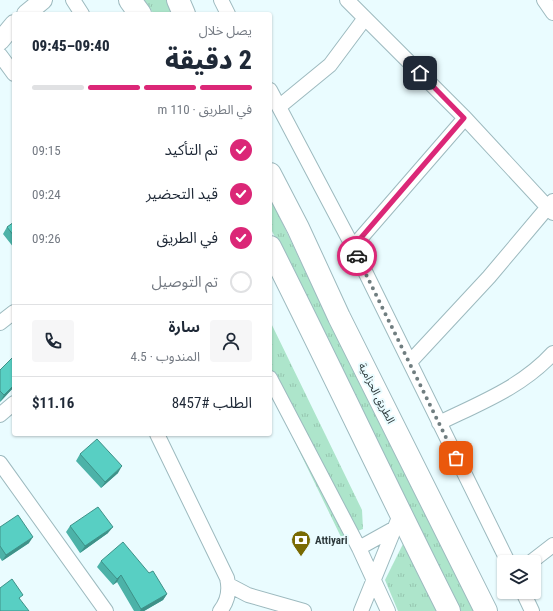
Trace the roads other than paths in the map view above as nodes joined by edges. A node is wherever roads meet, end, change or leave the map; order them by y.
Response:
1 (29, 0) edge
2 (43, 0) edge
3 (73, 0) edge
4 (130, 0) edge
5 (178, 0) edge
6 (220, 0) edge
7 (347, 0) edge
8 (543, 0) edge
9 (22, 12) edge
10 (28, 12) edge
11 (81, 12) edge
12 (139, 12) edge
13 (183, 12) edge
14 (227, 12) edge
15 (553, 13) edge
16 (365, 18) junction
17 (12, 26) edge
18 (0, 41) edge
19 (0, 55) edge
20 (12, 71) edge
21 (272, 93) edge
22 (280, 106) junction
23 (464, 118) junction
24 (272, 178) edge
25 (551, 207) edge
26 (353, 247) junction
27 (272, 251) edge
28 (12, 314) edge
29 (0, 323) edge
30 (553, 353) edge
31 (410, 362) junction
32 (272, 382) edge
33 (12, 405) edge
34 (0, 415) edge
35 (439, 423) junction
36 (158, 436) edge
37 (0, 463) edge
38 (398, 522) junction
39 (553, 545) edge
40 (359, 548) junction
41 (505, 555) edge
42 (541, 555) edge
43 (375, 580) junction
44 (229, 585) junction
45 (526, 599) edge
46 (106, 611) edge
47 (220, 611) edge
48 (304, 611) edge
49 (361, 611) edge
50 (388, 611) edge
51 (449, 611) edge
52 (486, 611) edge
53 (532, 611) edge

1 - 9 street
2 - 10 street
3 - 11 street
4 - 12 highway
5 - 13 highway
6 - 14 street
7 - 16 street
8 - 15 street
16 - 22 street
16 - 23 street
17 - 18 street
19 - 20 street
21 - 22 street
22 - 26 street
23 - 25 street
23 - 26 street
24 - 52 highway, الطريق الحزامية
25 - 31 street
26 - 31 street
27 - 38 highway
28 - 29 street
30 - 35 street
31 - 35 street
32 - 40 street
33 - 34 street
35 - 41 street
36 - 44 street
37 - 46 street
38 - 40 street
38 - 43 street
38 - 51 highway
39 - 42 street
40 - 43 street
43 - 49 street
43 - 50 street
44 - 47 street
44 - 48 street
45 - 53 street

